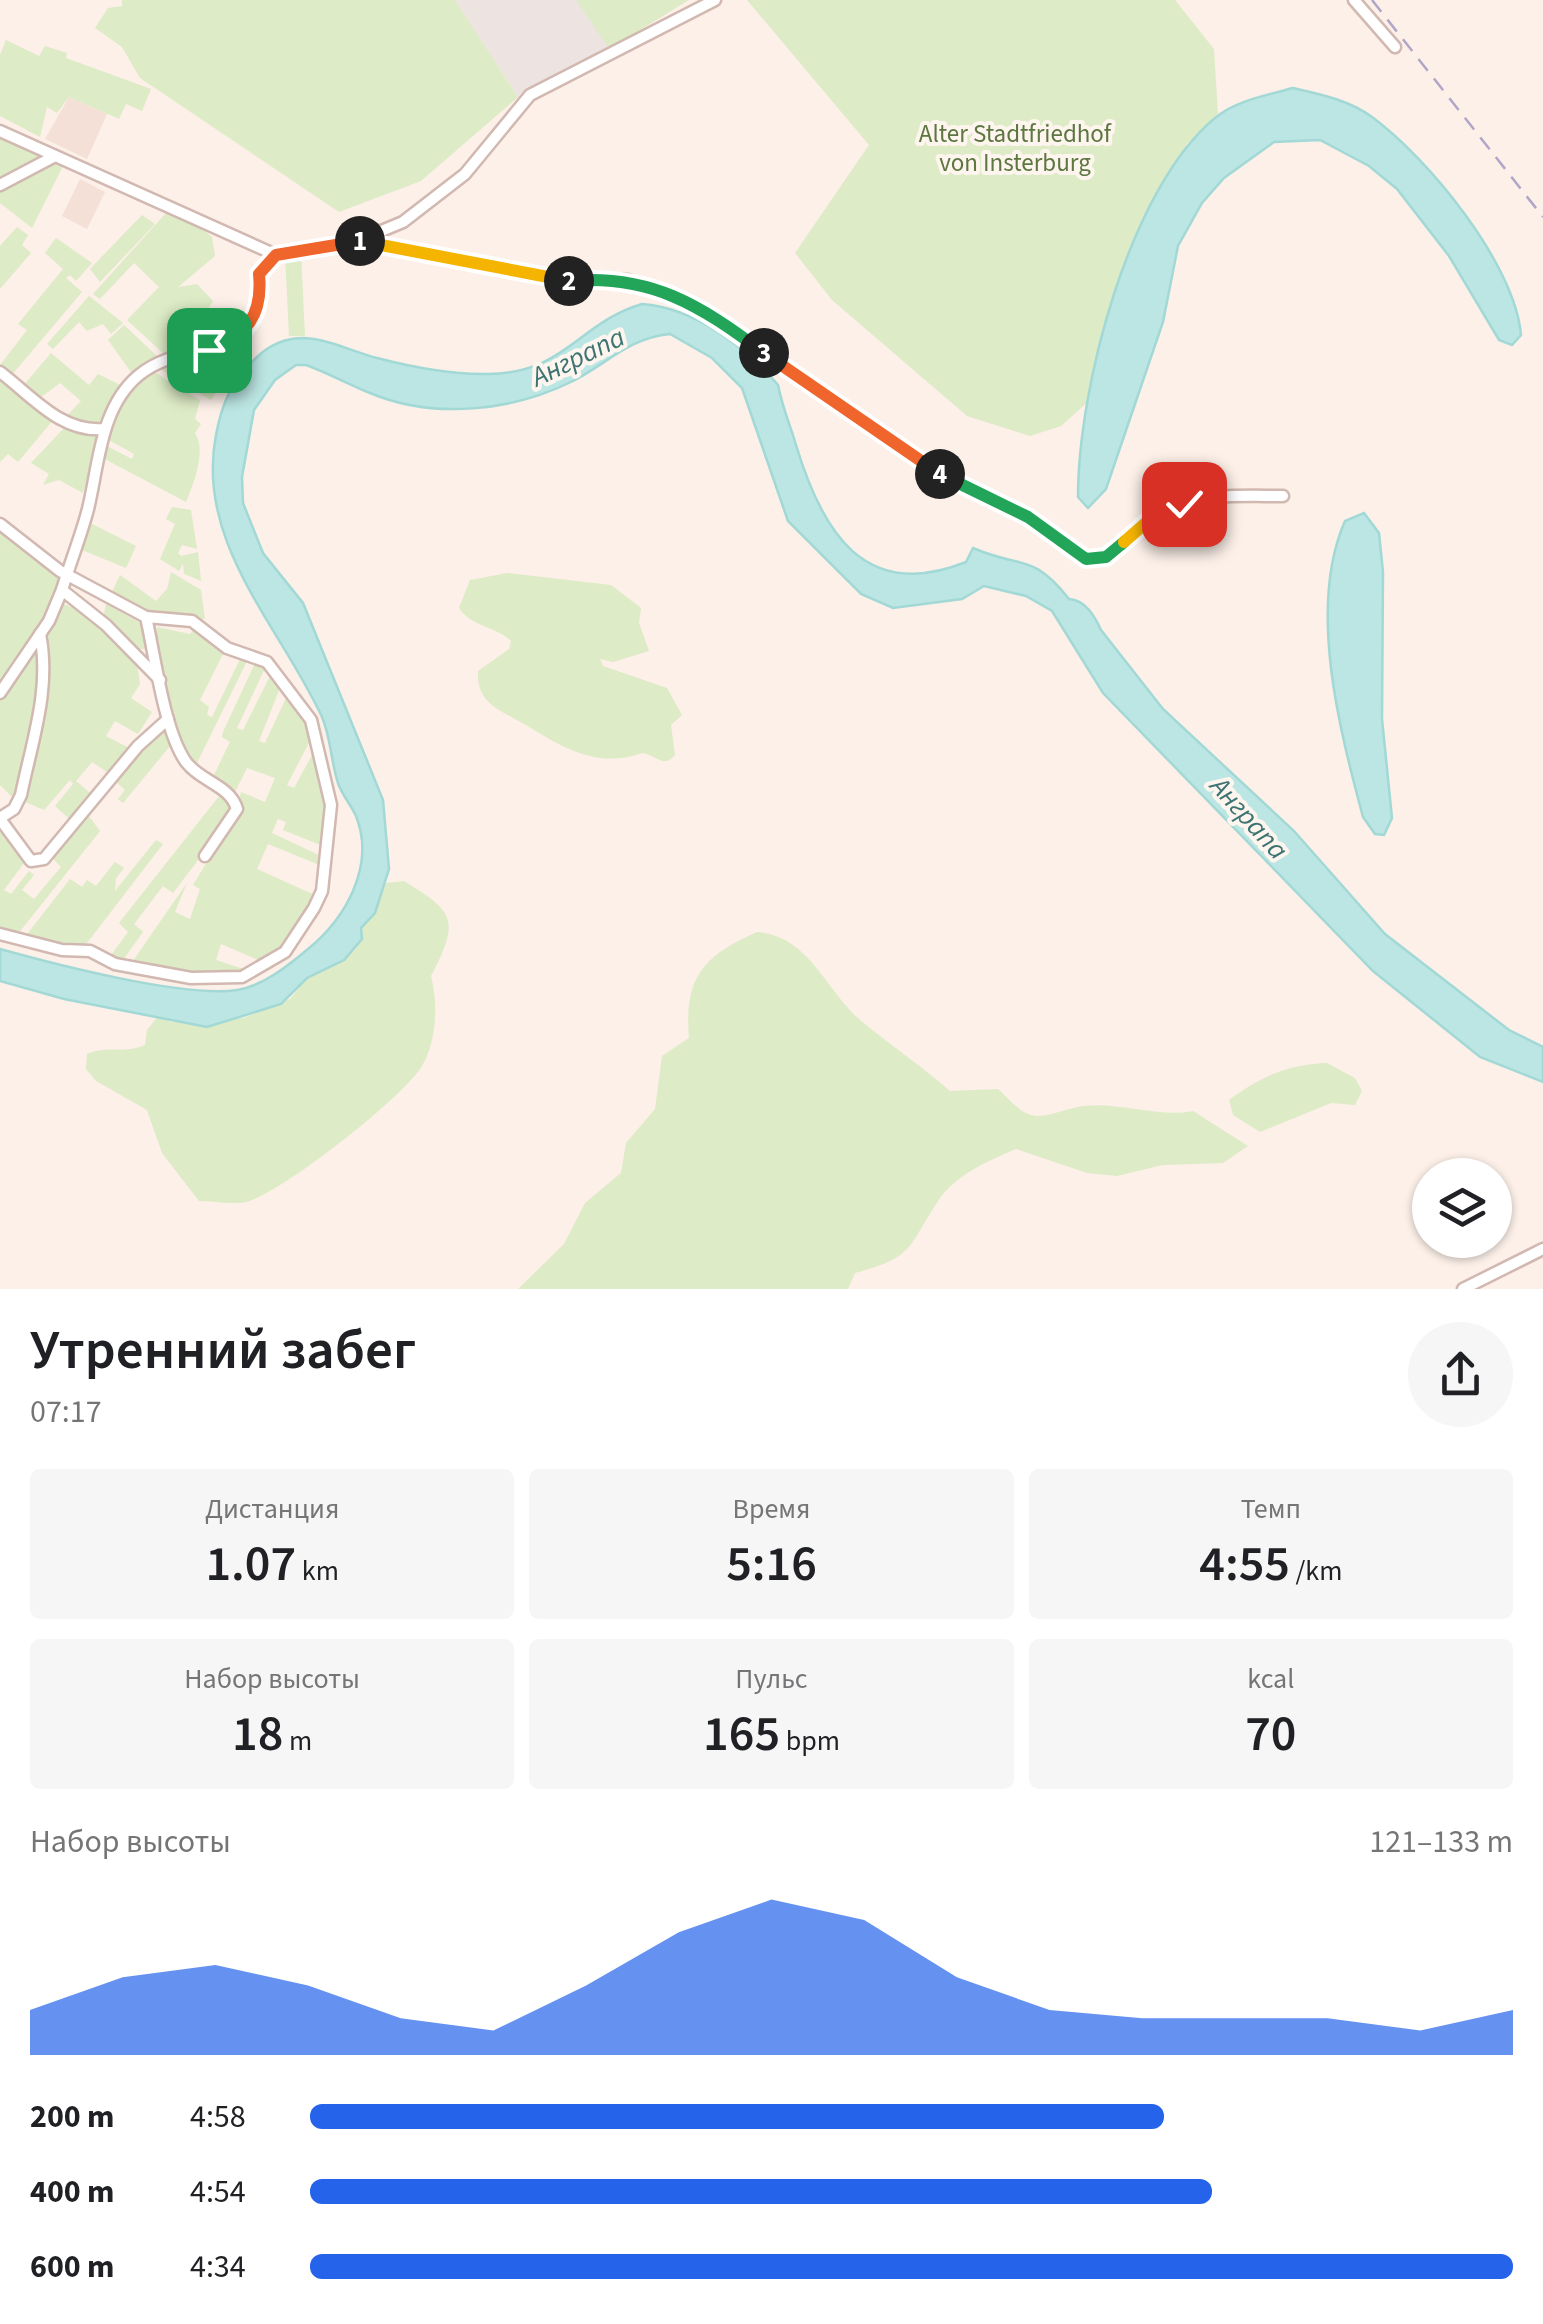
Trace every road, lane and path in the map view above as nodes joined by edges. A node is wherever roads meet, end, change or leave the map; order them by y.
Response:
1 (714, 0) edge
2 (1354, 0) edge
3 (1395, 47) dead end
4 (0, 131) edge
5 (55, 156) junction
6 (0, 184) edge
7 (362, 240) junction
8 (276, 255) junction
9 (0, 372) edge
10 (104, 430) junction
11 (1283, 496) dead end
12 (0, 524) edge
13 (67, 573) junction
14 (62, 590) junction
15 (146, 617) junction
16 (40, 634) junction
17 (160, 680) junction
18 (0, 693) edge
19 (168, 718) junction
20 (0, 819) edge
21 (205, 856) dead end
22 (0, 934) edge
23 (1543, 1249) edge
24 (1463, 1289) edge

1 - 7 street
2 - 3 street
4 - 5 street
5 - 6 street
5 - 8 street
7 - 8 street
7 - 11 street
8 - 10 street
9 - 10 street
10 - 13 street
12 - 13 street
13 - 14 street
13 - 15 street
14 - 16 street
14 - 17 street
15 - 17 street
15 - 22 street
16 - 18 street
16 - 20 street
17 - 19 street
19 - 20 street
19 - 21 street
23 - 24 street

